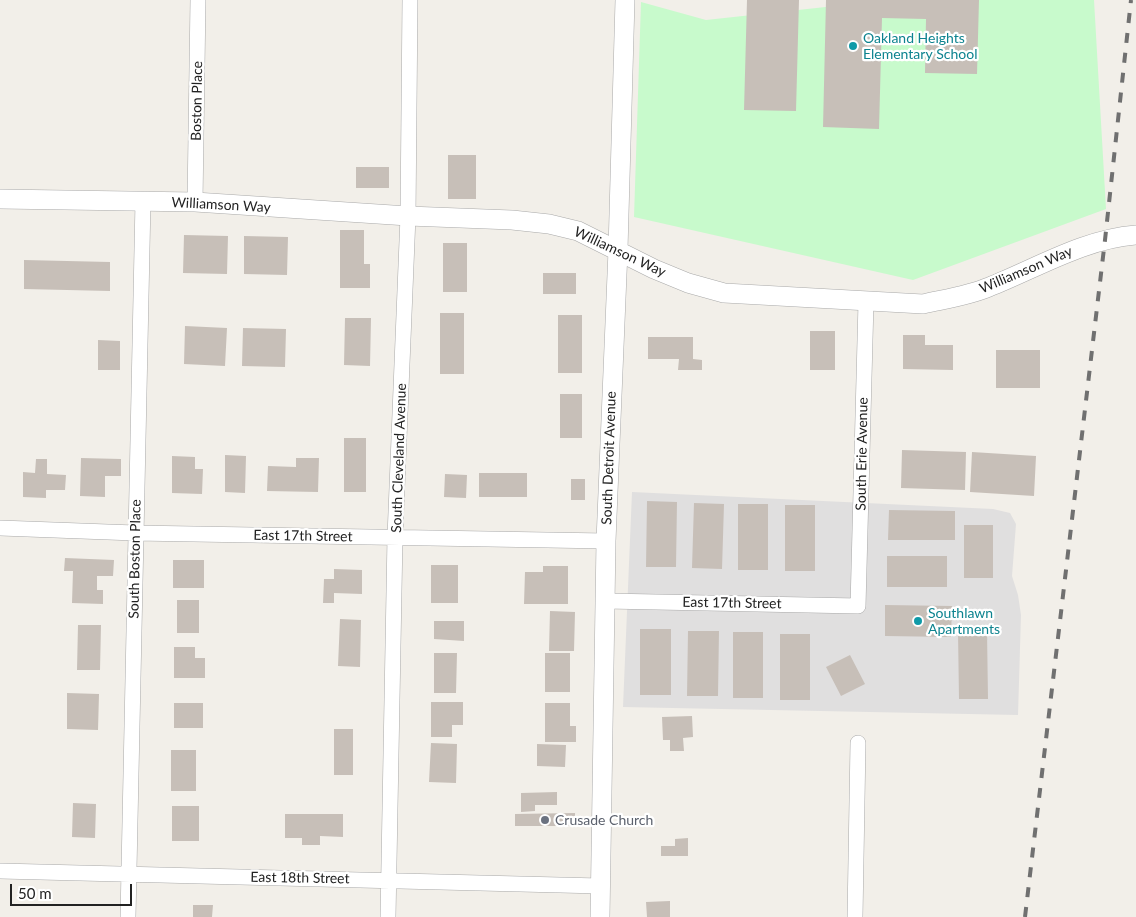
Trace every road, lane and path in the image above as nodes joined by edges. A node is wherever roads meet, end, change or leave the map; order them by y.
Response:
1 (198, 0) edge
2 (410, 0) edge
3 (625, 0) edge
4 (0, 200) edge
5 (143, 201) junction
6 (195, 202) junction
7 (408, 216) junction
8 (1136, 236) edge
9 (618, 250) junction
10 (866, 302) junction
11 (0, 528) edge
12 (136, 533) junction
13 (396, 537) junction
14 (606, 541) junction
15 (606, 601) junction
16 (858, 606) joint
17 (858, 744) dead end
18 (0, 871) edge
19 (130, 874) junction
20 (389, 880) junction
21 (600, 886) junction
22 (128, 917) edge
23 (388, 917) edge
24 (600, 917) edge
25 (855, 917) edge

1 - 6 street, Boston Place
2 - 7 street, South Cleveland Avenue
3 - 9 street, South Detroit Avenue
4 - 5 street, Williamson Way
5 - 6 street, Williamson Way
5 - 12 street, South Boston Place
6 - 7 street, Williamson Way
7 - 9 street, Williamson Way
7 - 13 street, South Cleveland Avenue
8 - 10 street, Williamson Way
9 - 10 street, Williamson Way
9 - 14 street, South Detroit Avenue
10 - 16 street, South Erie Avenue
11 - 12 street, East 17th Street
12 - 13 street, East 17th Street
12 - 19 street, South Boston Place
13 - 14 street, East 17th Street
13 - 20 street, South Cleveland Avenue
14 - 15 street, South Detroit Avenue
15 - 16 street, East 17th Street
15 - 21 street, South Detroit Avenue
17 - 25 street
18 - 19 street, East 18th Street
19 - 20 street, East 18th Street
19 - 22 street, South Boston Place
20 - 21 street, East 18th Street
20 - 23 street, South Cleveland Avenue
21 - 24 street, South Detroit Avenue

